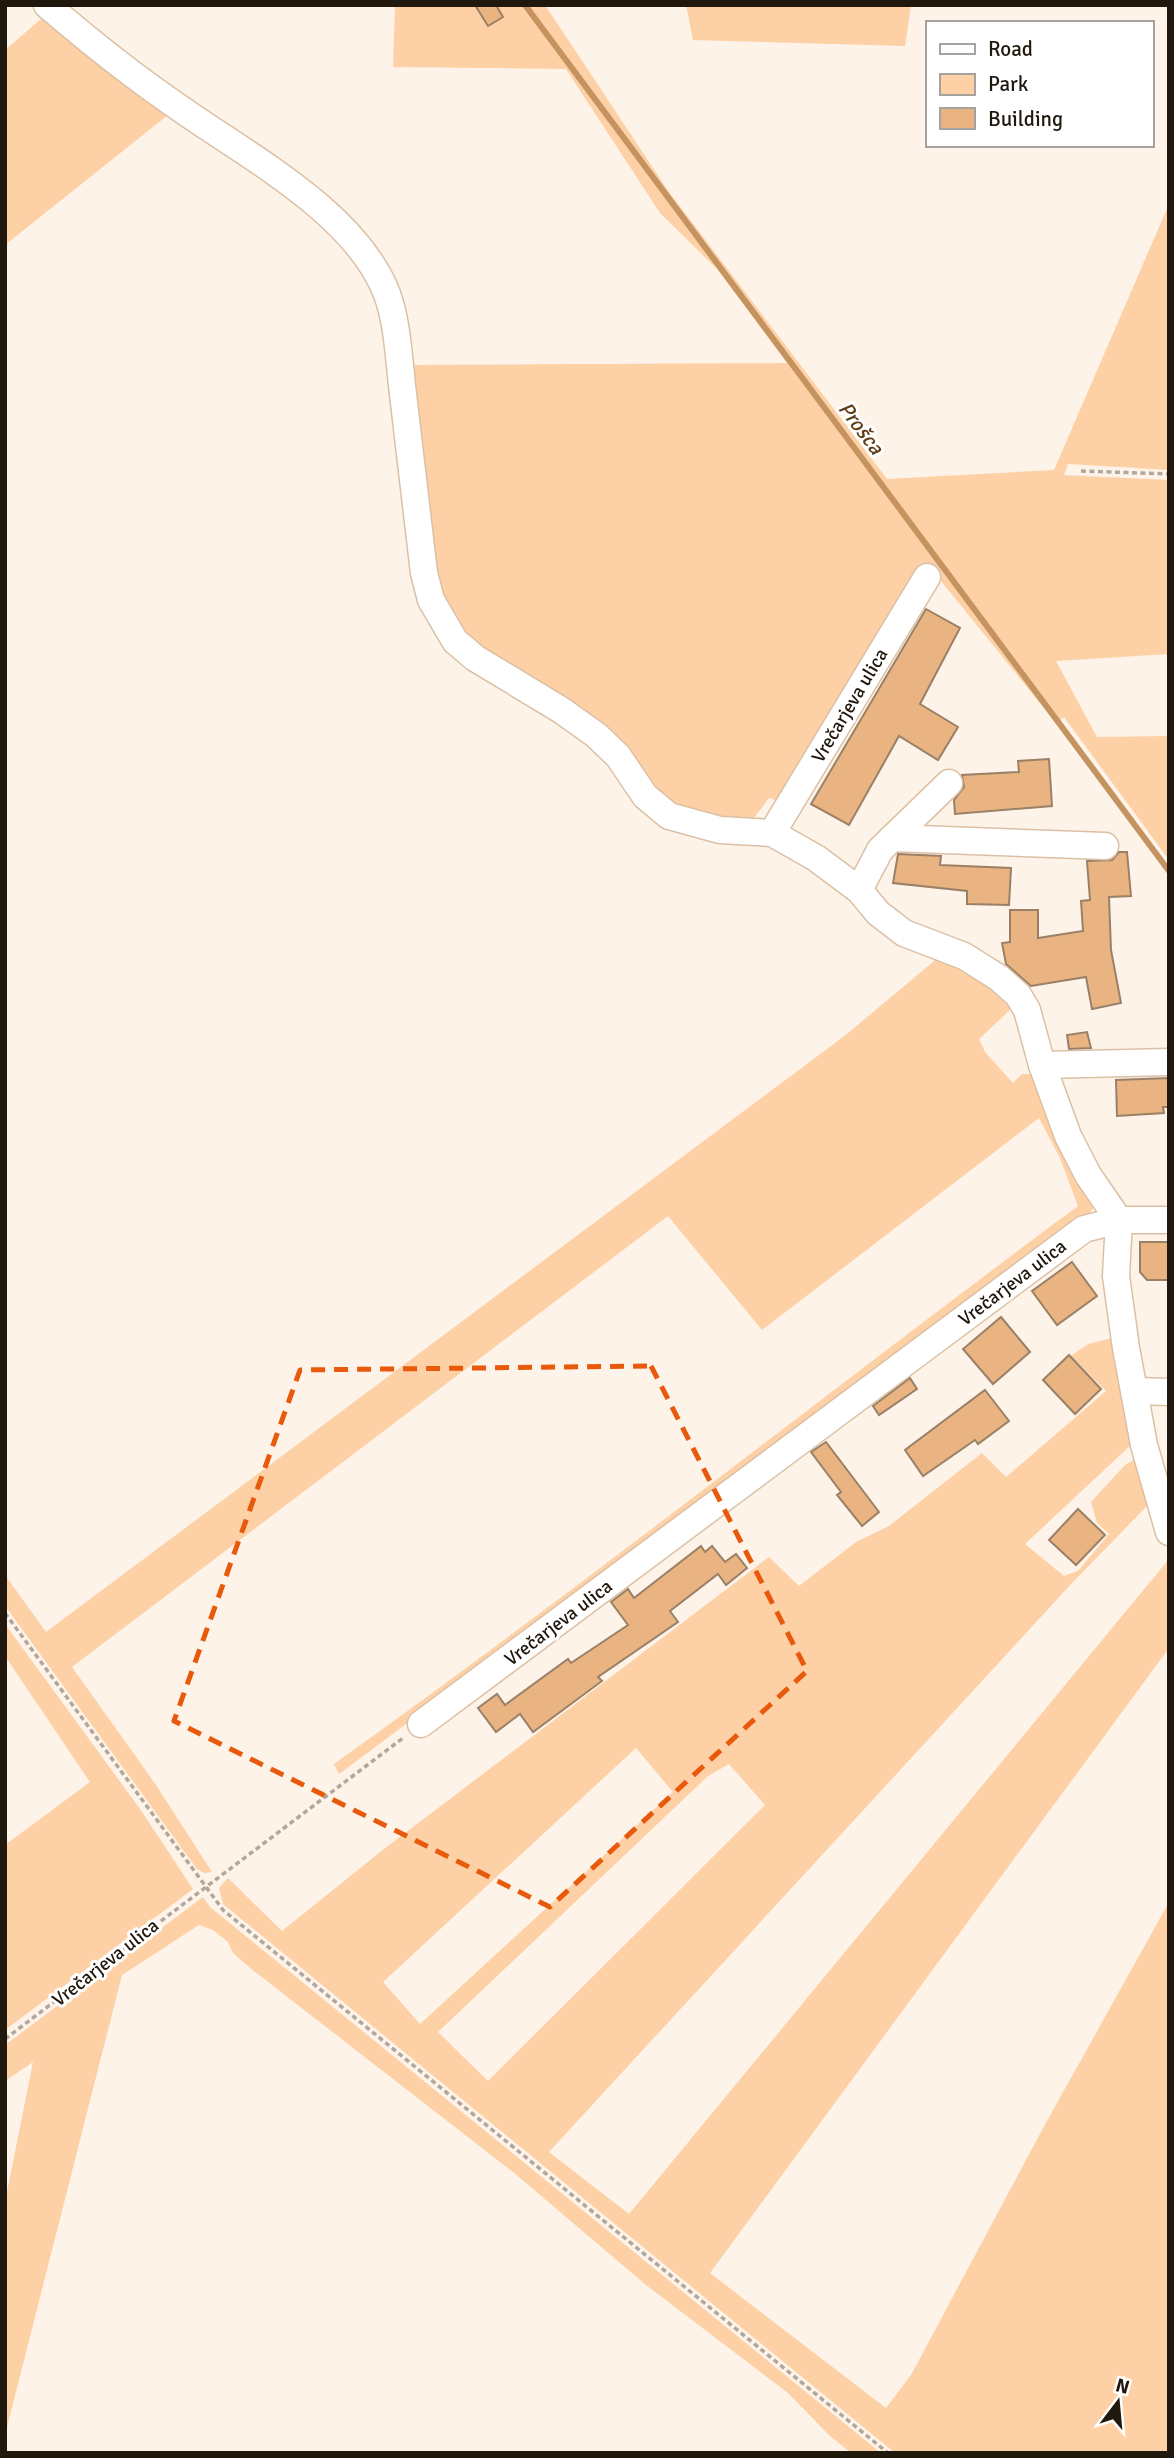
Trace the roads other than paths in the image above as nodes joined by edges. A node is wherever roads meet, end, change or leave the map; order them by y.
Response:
1 (47, 5) edge
2 (927, 577) dead end
3 (950, 783) dead end
4 (772, 834) junction
5 (892, 838) junction
6 (1105, 846) dead end
7 (859, 890) junction
8 (1169, 1062) edge
9 (1042, 1065) junction
10 (1119, 1220) junction
11 (1169, 1220) edge
12 (1134, 1391) junction
13 (1169, 1392) edge
14 (1162, 1491) edge
15 (1169, 1532) edge
16 (421, 1724) road end

1 - 4 street
2 - 4 street, Vrečarjeva ulica
3 - 5 street
4 - 7 street
5 - 6 street
5 - 7 street
7 - 9 street
8 - 9 street
9 - 10 street
10 - 11 street, Vrečarjeva ulica
10 - 12 street
10 - 16 street, Vrečarjeva ulica
12 - 13 street
12 - 14 street
14 - 15 street

